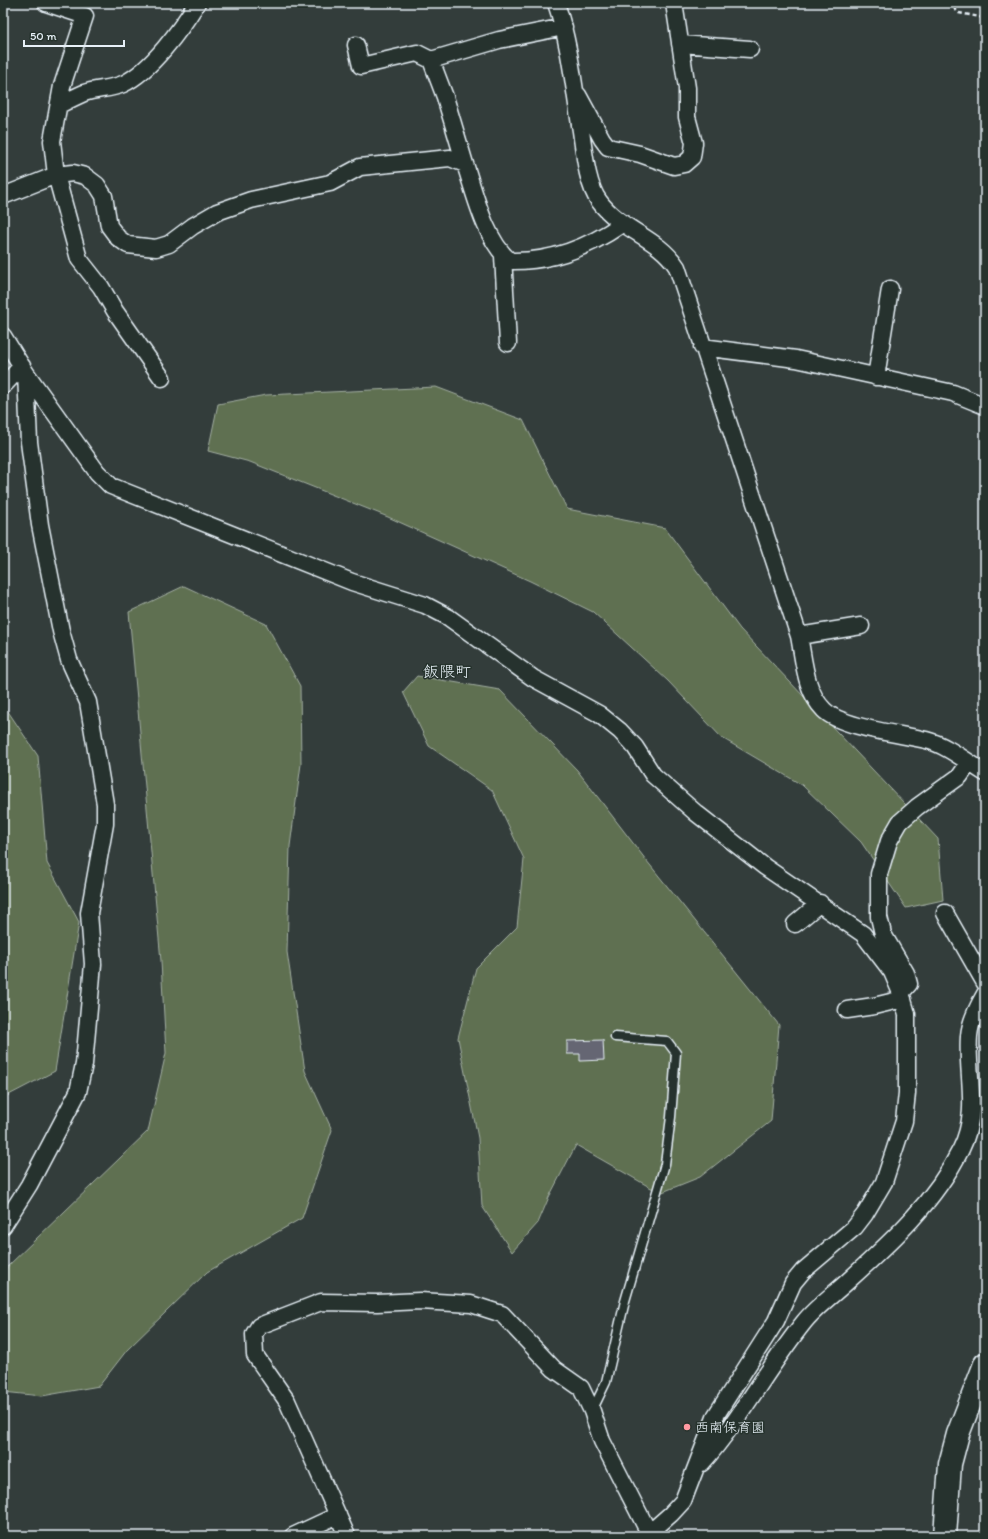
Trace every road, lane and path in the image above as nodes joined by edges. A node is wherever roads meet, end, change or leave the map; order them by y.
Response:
1 (46, 3) edge
2 (197, 3) edge
3 (556, 3) edge
4 (674, 3) edge
5 (949, 3) edge
6 (985, 18) edge
7 (564, 27) junction
8 (680, 44) junction
9 (356, 46) dead end
10 (750, 49) dead end
11 (431, 60) junction
12 (574, 88) junction
13 (59, 105) junction
14 (465, 164) junction
15 (56, 175) junction
16 (3, 196) edge
17 (622, 224) junction
18 (503, 256) junction
19 (890, 289) dead end
20 (3, 336) edge
21 (508, 343) dead end
22 (702, 347) junction
23 (24, 370) junction
24 (876, 377) junction
25 (162, 378) dead end
26 (3, 386) edge
27 (985, 406) edge
28 (861, 626) dead end
29 (799, 636) junction
30 (969, 763) junction
31 (985, 773) edge
32 (820, 903) junction
33 (945, 912) dead end
34 (795, 924) dead end
35 (985, 982) edge
36 (985, 994) edge
37 (902, 996) junction
38 (847, 1010) dead end
39 (616, 1036) dead end
40 (3, 1226) edge
41 (984, 1367) edge
42 (592, 1411) junction
43 (694, 1472) junction
44 (338, 1515) junction
45 (649, 1535) edge
46 (293, 1536) edge
47 (347, 1536) edge
48 (945, 1536) edge

1 - 13 street
2 - 13 street
3 - 7 street
4 - 8 street
5 - 6 path
7 - 11 street
7 - 12 street
8 - 10 street
8 - 12 street
9 - 11 street
11 - 14 street
12 - 17 street
13 - 15 street
14 - 15 street
14 - 18 street
15 - 16 street
15 - 25 street
17 - 18 street
17 - 22 street
18 - 21 street
19 - 24 street
20 - 23 street
22 - 24 street
22 - 29 street
23 - 26 street
23 - 32 street
23 - 40 street
24 - 27 street
28 - 29 street
29 - 30 street
30 - 31 street
30 - 37 street
32 - 34 street
32 - 37 street
33 - 35 street
36 - 43 street
37 - 38 street
37 - 43 street
39 - 42 lane
41 - 48 main road
42 - 44 street
42 - 45 street
43 - 45 street
44 - 46 street
44 - 47 street

